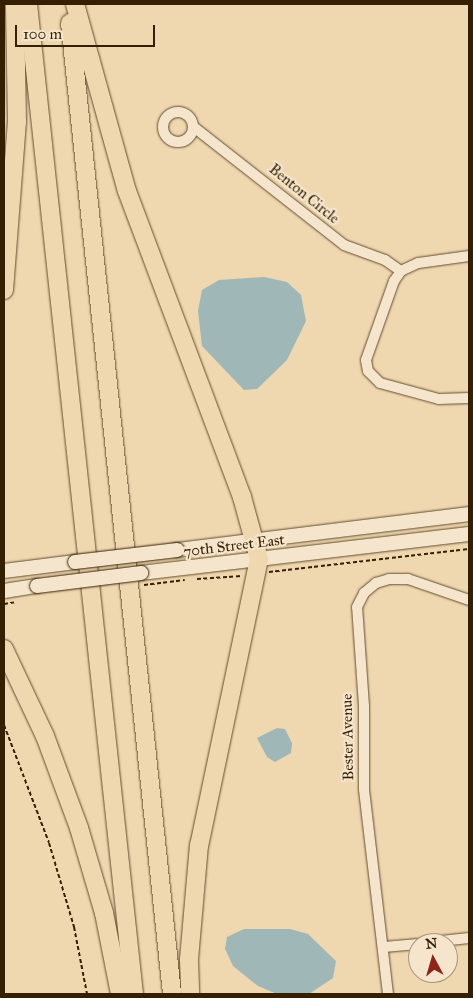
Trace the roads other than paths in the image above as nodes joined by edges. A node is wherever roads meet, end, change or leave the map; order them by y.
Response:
1 (14, 4) edge
2 (28, 4) edge
3 (68, 4) edge
4 (75, 4) edge
5 (195, 128) dead end
6 (469, 256) edge
7 (401, 272) junction
8 (4, 290) edge
9 (469, 398) edge
10 (469, 514) edge
11 (469, 534) edge
12 (256, 540) junction
13 (257, 566) junction
14 (4, 571) edge
15 (4, 591) edge
16 (469, 600) edge
17 (4, 649) edge
18 (408, 945) edge
19 (384, 947) junction
20 (120, 994) edge
21 (134, 994) edge
22 (172, 994) edge
23 (190, 994) edge
24 (388, 994) edge

1 - 8 highway
2 - 21 highway
3 - 22 highway
4 - 12 highway
5 - 7 street, Benton Circle
6 - 7 street
7 - 9 street
10 - 12 main road, 70th Street East
11 - 13 main road, 70th Street East
12 - 13 highway
12 - 14 main road, 70th Street East, bridge
13 - 15 main road, 70th Street East, bridge
13 - 23 highway
16 - 19 street, Bester Avenue
17 - 20 highway
18 - 19 street
19 - 24 street, Bester Avenue

